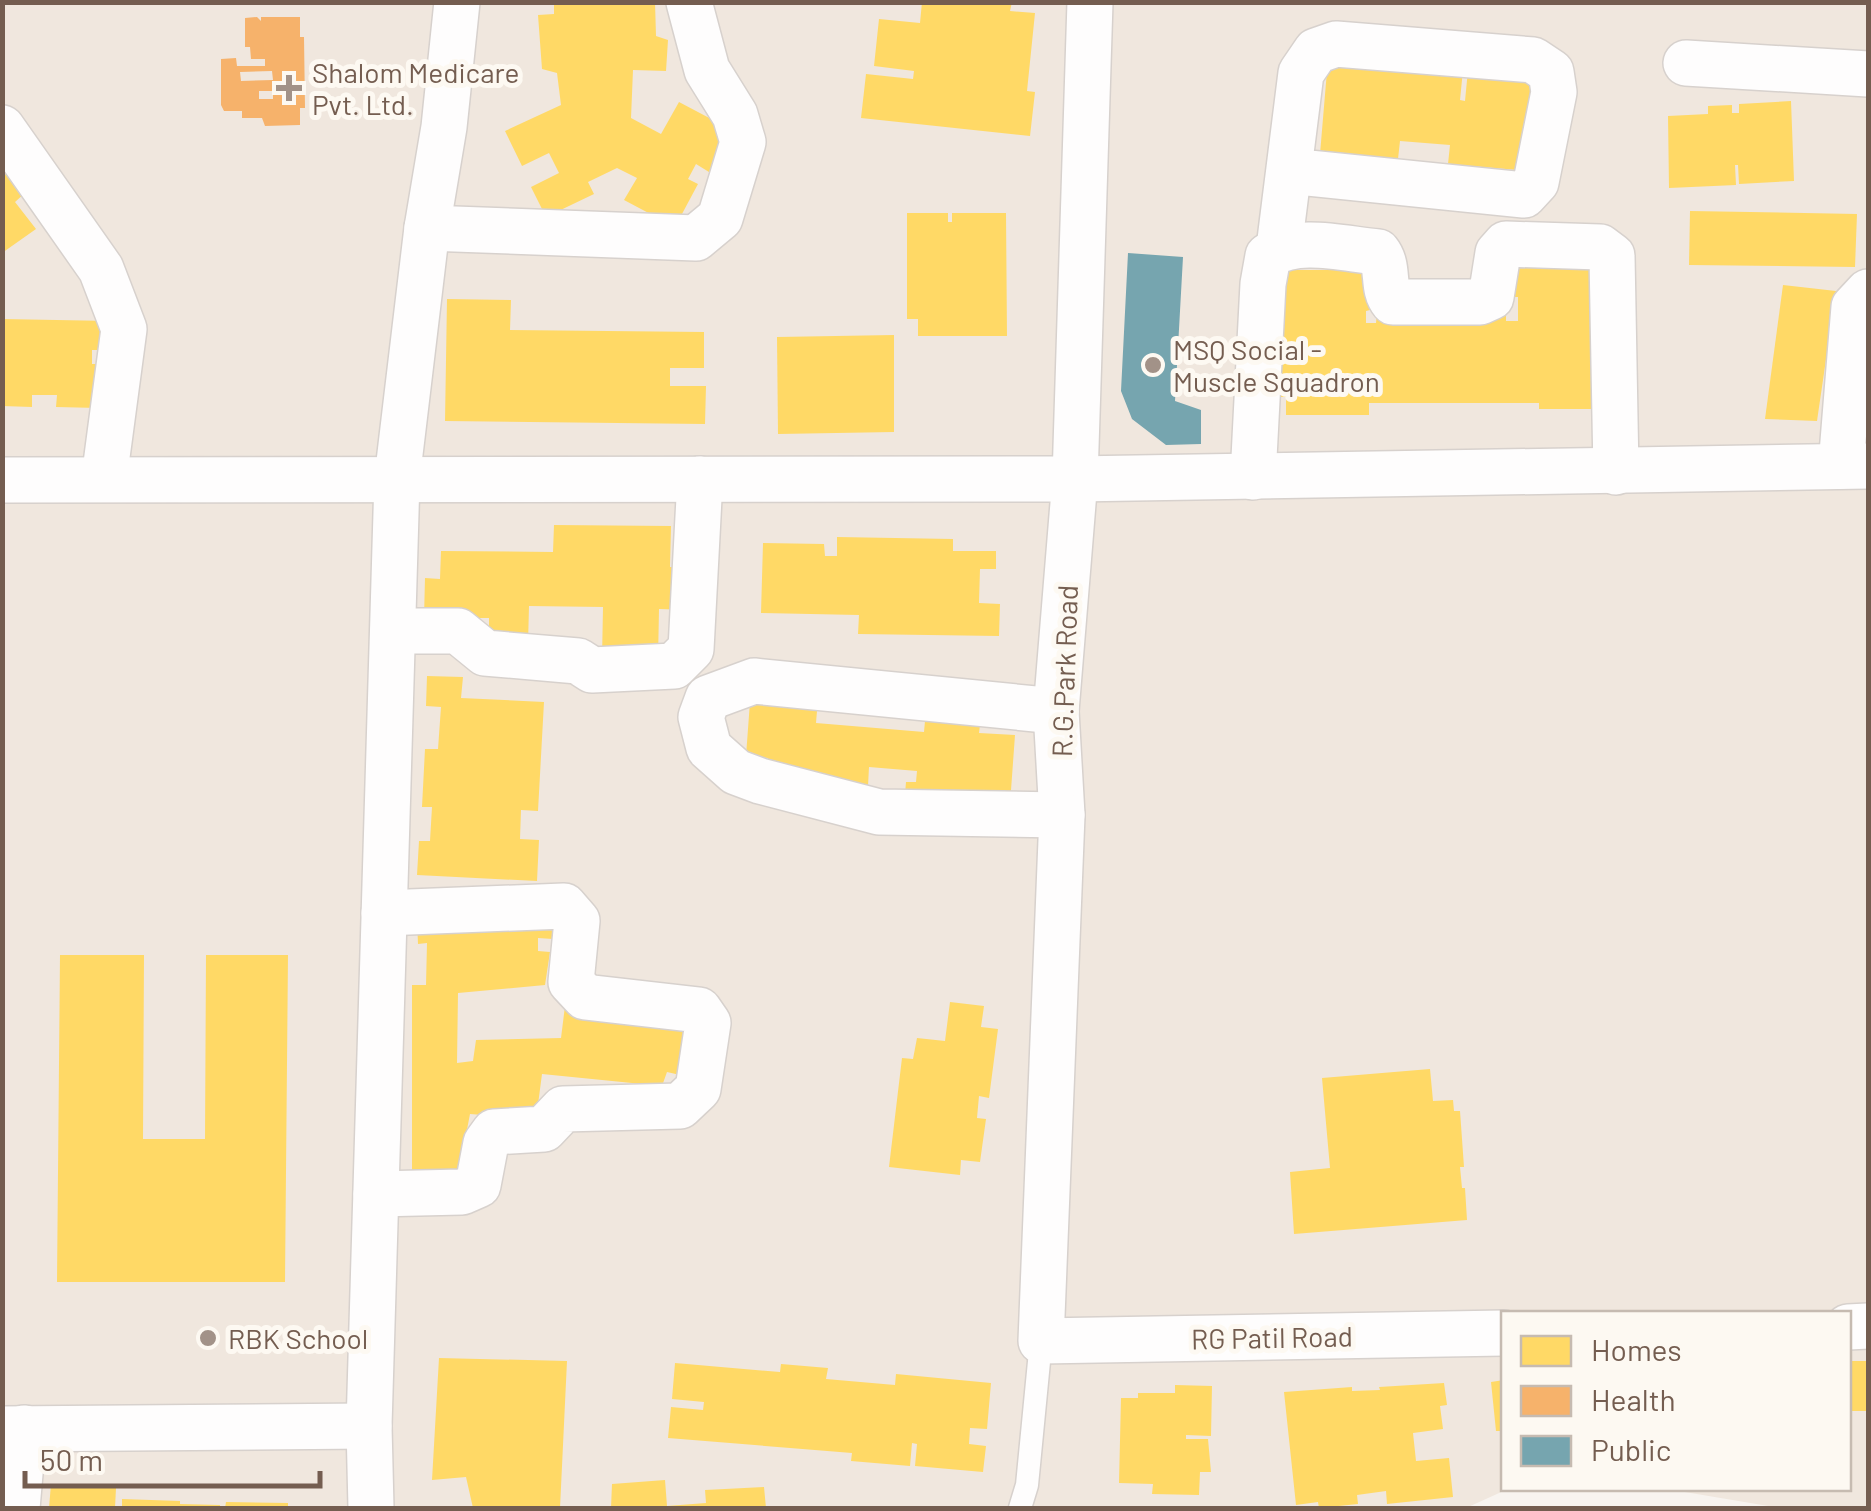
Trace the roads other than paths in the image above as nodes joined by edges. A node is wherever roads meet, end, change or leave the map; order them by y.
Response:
1 (457, 2) edge
2 (690, 2) edge
3 (1090, 2) edge
4 (1686, 63) dead end
5 (1868, 74) edge
6 (2, 128) edge
7 (1289, 172) junction
8 (427, 228) junction
9 (1279, 248) junction
10 (1868, 292) edge
11 (1855, 466) edge
12 (1616, 472) junction
13 (1253, 476) junction
14 (104, 479) junction
15 (398, 479) junction
16 (700, 479) junction
17 (1075, 479) junction
18 (2, 480) edge
19 (393, 631) junction
20 (1056, 712) junction
21 (1062, 815) junction
22 (384, 914) junction
23 (376, 1194) junction
24 (1501, 1332) edge
25 (1041, 1340) junction
26 (369, 1426) junction
27 (13, 1428) edge
28 (17, 1508) edge
29 (371, 1508) edge
30 (1020, 1508) edge

1 - 8 street
2 - 8 street
3 - 17 street, R.G.Park Road
4 - 5 street
6 - 14 street
7 - 7 street
7 - 9 street
8 - 15 street
9 - 12 street
9 - 13 street
10 - 11 street
11 - 12 street
12 - 13 street
13 - 17 street
14 - 15 street
14 - 18 street
15 - 16 street
15 - 19 street
16 - 17 street
16 - 19 street
17 - 20 street, R.G.Park Road
19 - 22 street
20 - 21 street, R.G.Park Road
20 - 21 street
21 - 25 street, R.G.Park Road
22 - 23 street
22 - 23 street
23 - 26 street
24 - 25 street, RG Patil Road
25 - 30 lane
26 - 27 street
26 - 29 street
27 - 28 street

